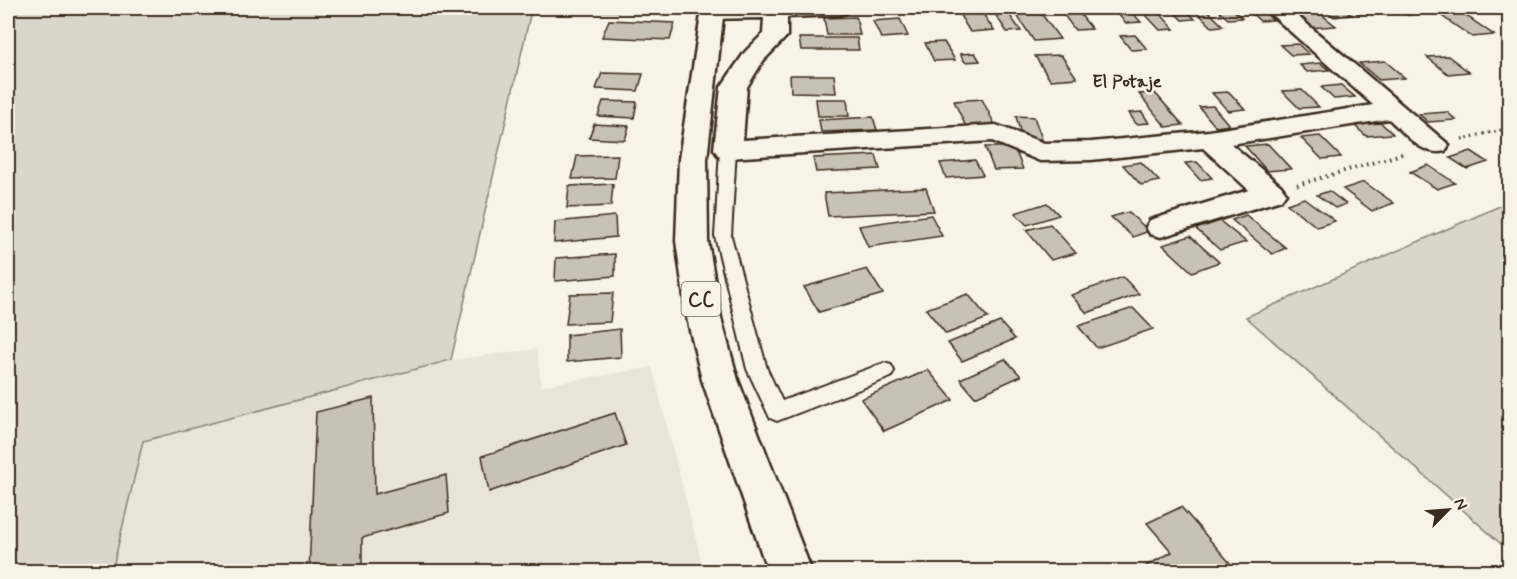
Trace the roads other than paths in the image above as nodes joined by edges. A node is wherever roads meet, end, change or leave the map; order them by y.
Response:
1 (838, 8) edge
2 (1275, 8) edge
3 (776, 10) junction
4 (712, 11) edge
5 (1395, 110) junction
6 (1209, 139) junction
7 (1435, 145) road end
8 (728, 149) junction
9 (1161, 226) dead end
10 (884, 370) dead end
11 (790, 572) edge

1 - 3 street
2 - 5 street
3 - 4 street
3 - 8 street
4 - 11 street, CC
5 - 6 street
5 - 7 street
6 - 8 street
6 - 9 street
8 - 10 lane

